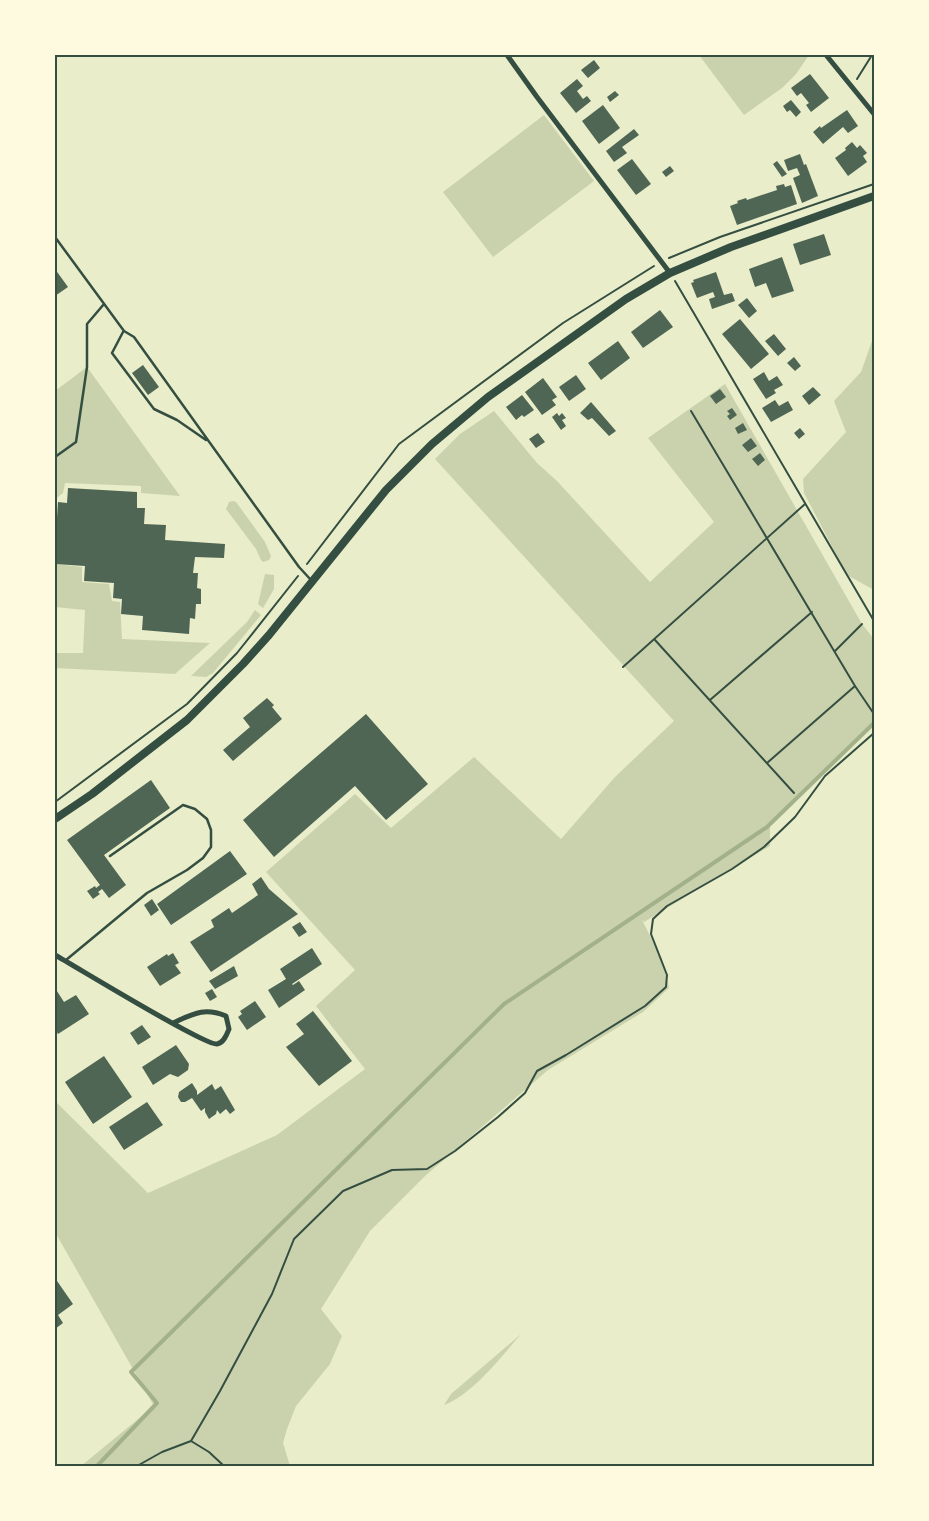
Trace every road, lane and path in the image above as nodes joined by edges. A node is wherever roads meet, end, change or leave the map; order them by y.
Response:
1 (507, 55) edge
2 (826, 55) edge
3 (872, 55) edge
4 (852, 87) junction
5 (874, 114) edge
6 (874, 184) edge
7 (874, 196) edge
8 (55, 236) edge
9 (662, 261) junction
10 (670, 272) junction
11 (104, 304) junction
12 (124, 331) junction
13 (691, 411) dead end
14 (209, 442) junction
15 (55, 457) edge
16 (805, 504) junction
17 (767, 537) junction
18 (302, 571) junction
19 (312, 582) junction
20 (812, 612) junction
21 (874, 621) edge
22 (862, 624) dead end
23 (654, 639) junction
24 (835, 651) junction
25 (623, 667) dead end
26 (855, 686) junction
27 (710, 700) junction
28 (874, 714) edge
29 (874, 733) edge
30 (767, 763) junction
31 (794, 793) dead end
32 (55, 802) edge
33 (55, 820) edge
34 (110, 856) dead end
35 (55, 955) edge
36 (65, 960) junction
37 (173, 1023) junction
38 (191, 1442) junction
39 (137, 1466) edge
40 (224, 1466) edge

1 - 9 street
2 - 4 street
3 - 4 path
4 - 5 street
6 - 9 path
7 - 10 main road
8 - 11 lane
9 - 10 street
9 - 18 path
10 - 16 path
10 - 19 main road
11 - 12 lane
11 - 15 lane
12 - 14 lane
12 - 14 lane
13 - 17 path
14 - 18 lane
16 - 17 path
16 - 21 path
17 - 20 path
17 - 23 path
18 - 19 lane
18 - 32 path
19 - 33 main road
20 - 24 path
20 - 27 path
22 - 24 path
23 - 25 path
23 - 27 path
24 - 26 path
26 - 28 path
26 - 30 path
27 - 30 path
29 - 38 path
30 - 31 path
34 - 36 lane
35 - 36 street
36 - 37 street
37 - 37 street
38 - 39 path
38 - 40 path

